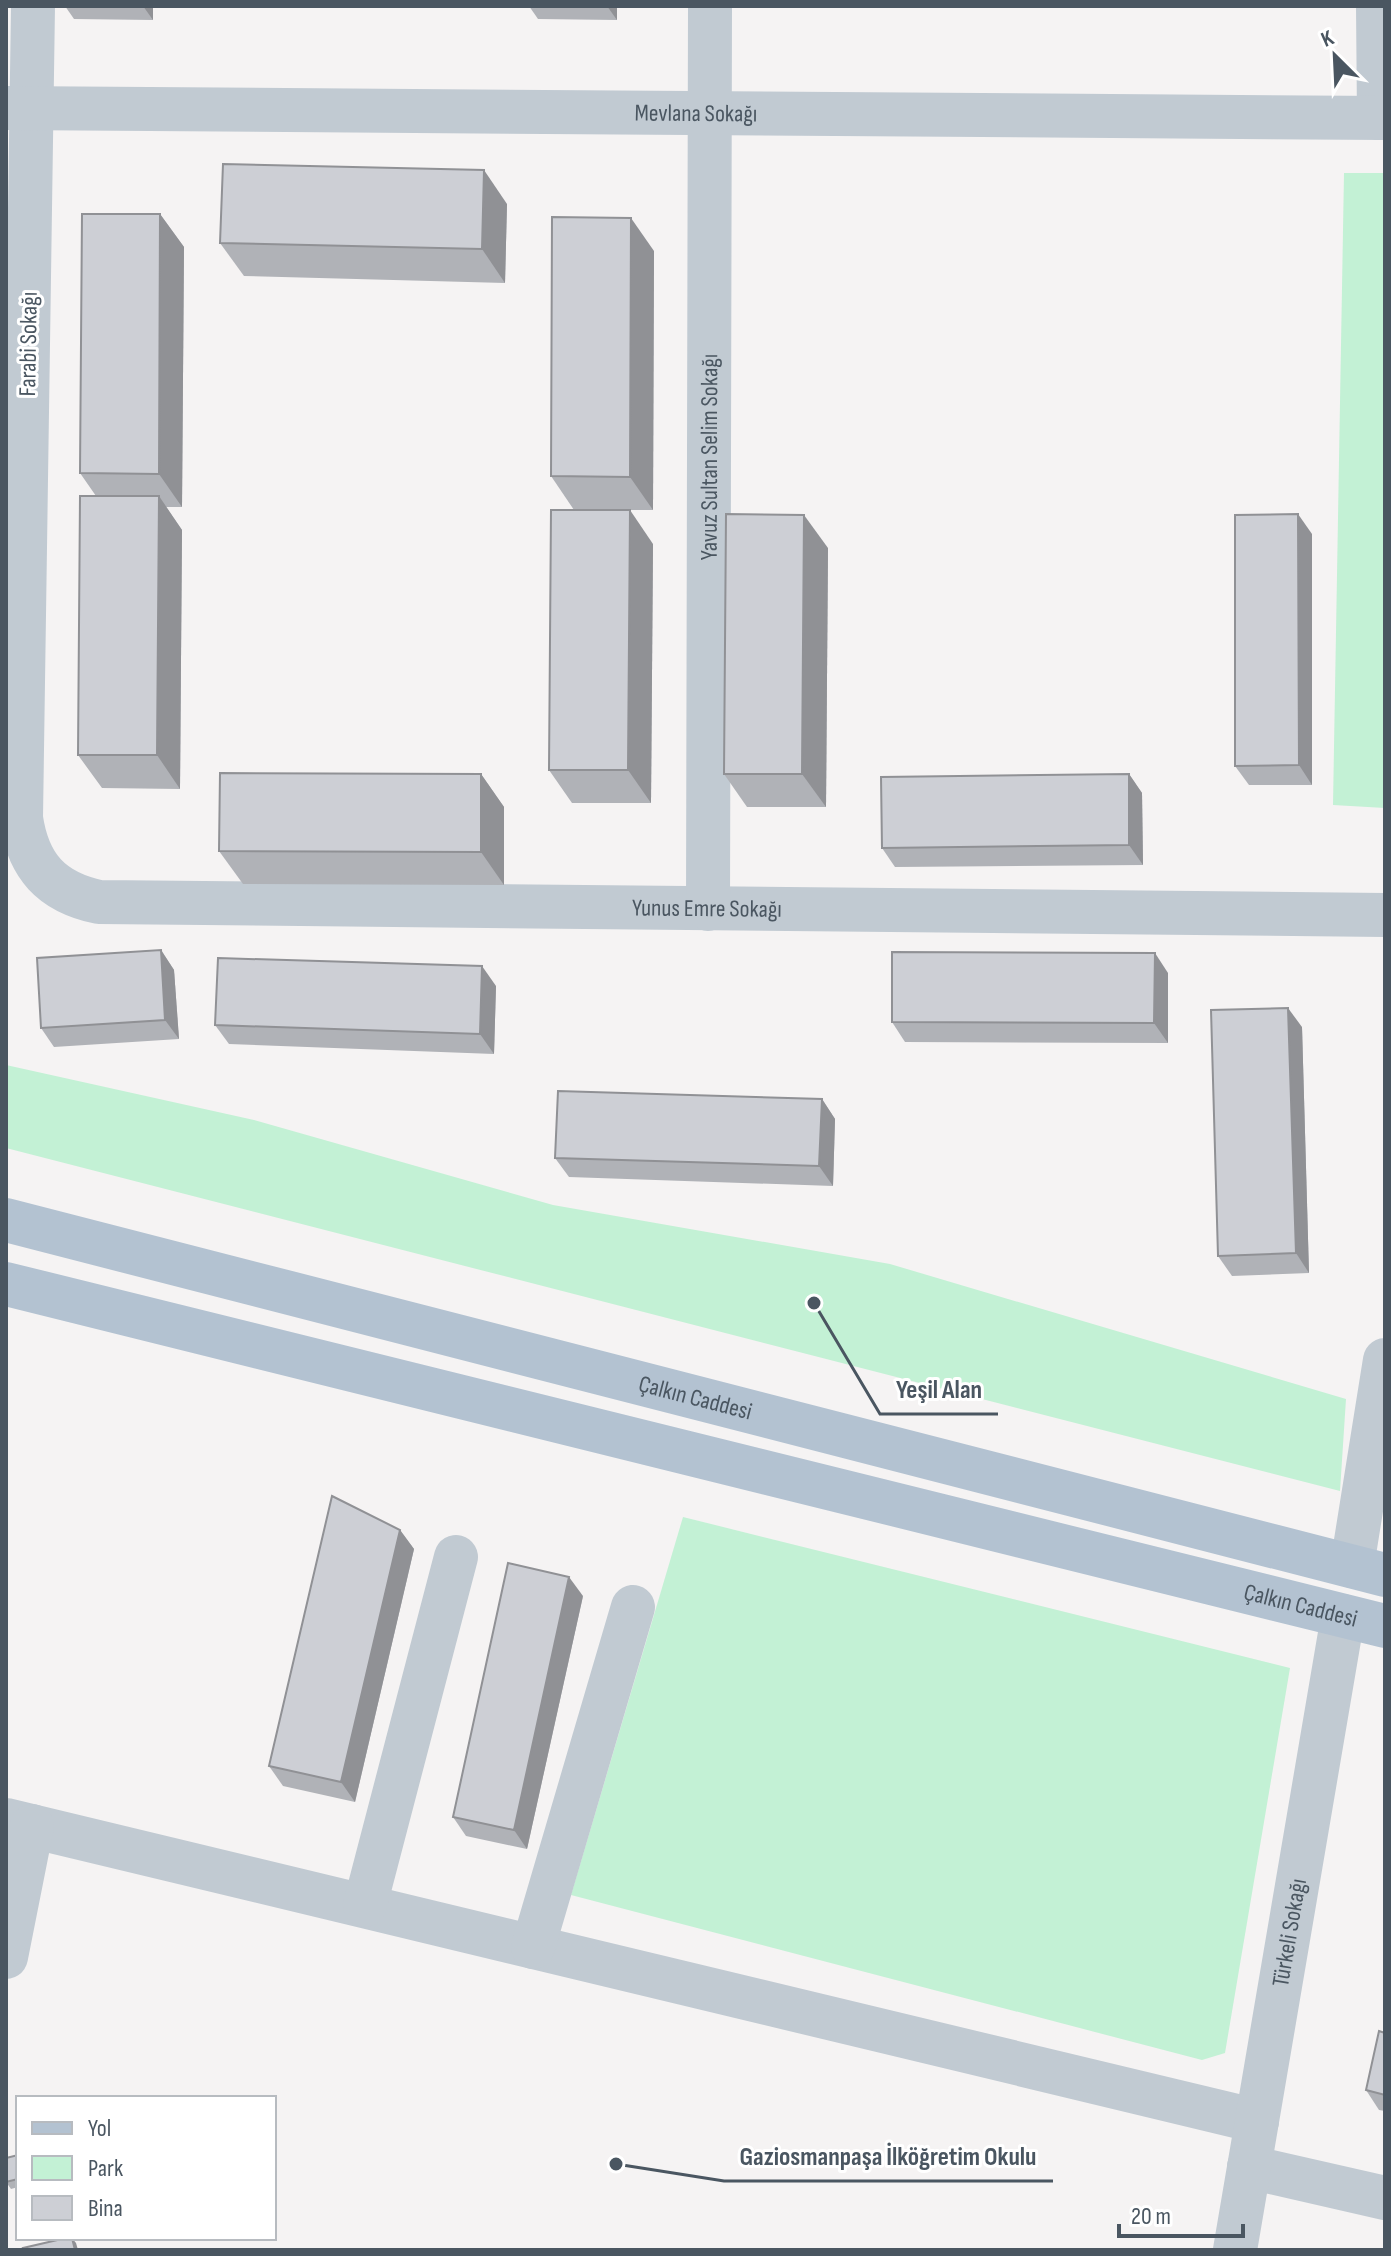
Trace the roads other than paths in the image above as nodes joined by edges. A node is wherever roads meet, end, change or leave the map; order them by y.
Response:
1 (33, 6) edge
2 (710, 6) edge
3 (1378, 6) edge
4 (19, 108) edge
5 (710, 113) junction
6 (1382, 118) edge
7 (15, 596) edge
8 (39, 869) joint
9 (708, 909) junction
10 (1385, 915) edge
11 (6, 1220) edge
12 (6, 1284) edge
13 (1385, 1360) edge
14 (456, 1557) dead end
15 (1369, 1571) edge
16 (633, 1607) dead end
17 (1343, 1616) junction
18 (1385, 1626) edge
19 (19, 1823) edge
20 (365, 1905) junction
21 (533, 1947) junction
22 (6, 1957) edge
23 (1257, 2121) junction
24 (1249, 2167) junction
25 (1385, 2198) edge
26 (1235, 2250) edge

1 - 4 street, Farabi Sokağı
2 - 5 street, Yavuz Sultan Selim Sokağı
3 - 6 street
4 - 5 street, Mevlana Sokağı
4 - 7 street, Farabi Sokağı
5 - 6 street, Mevlana Sokağı
5 - 9 street, Yavuz Sultan Selim Sokağı
7 - 8 street, Farabi Sokağı
8 - 9 street, Yunus Emre Sokağı
9 - 10 street, Yunus Emre Sokağı
11 - 15 main road, Çalkın Caddesi
12 - 17 main road, Çalkın Caddesi
13 - 15 street
14 - 20 street
15 - 17 main road
16 - 21 street
17 - 18 main road, Çalkın Caddesi
17 - 23 street, Türkeli Sokağı
19 - 20 street
19 - 22 street
20 - 21 street
21 - 23 street
23 - 24 street, Türkeli Sokağı
24 - 25 street
24 - 26 street, Türkeli Sokağı

